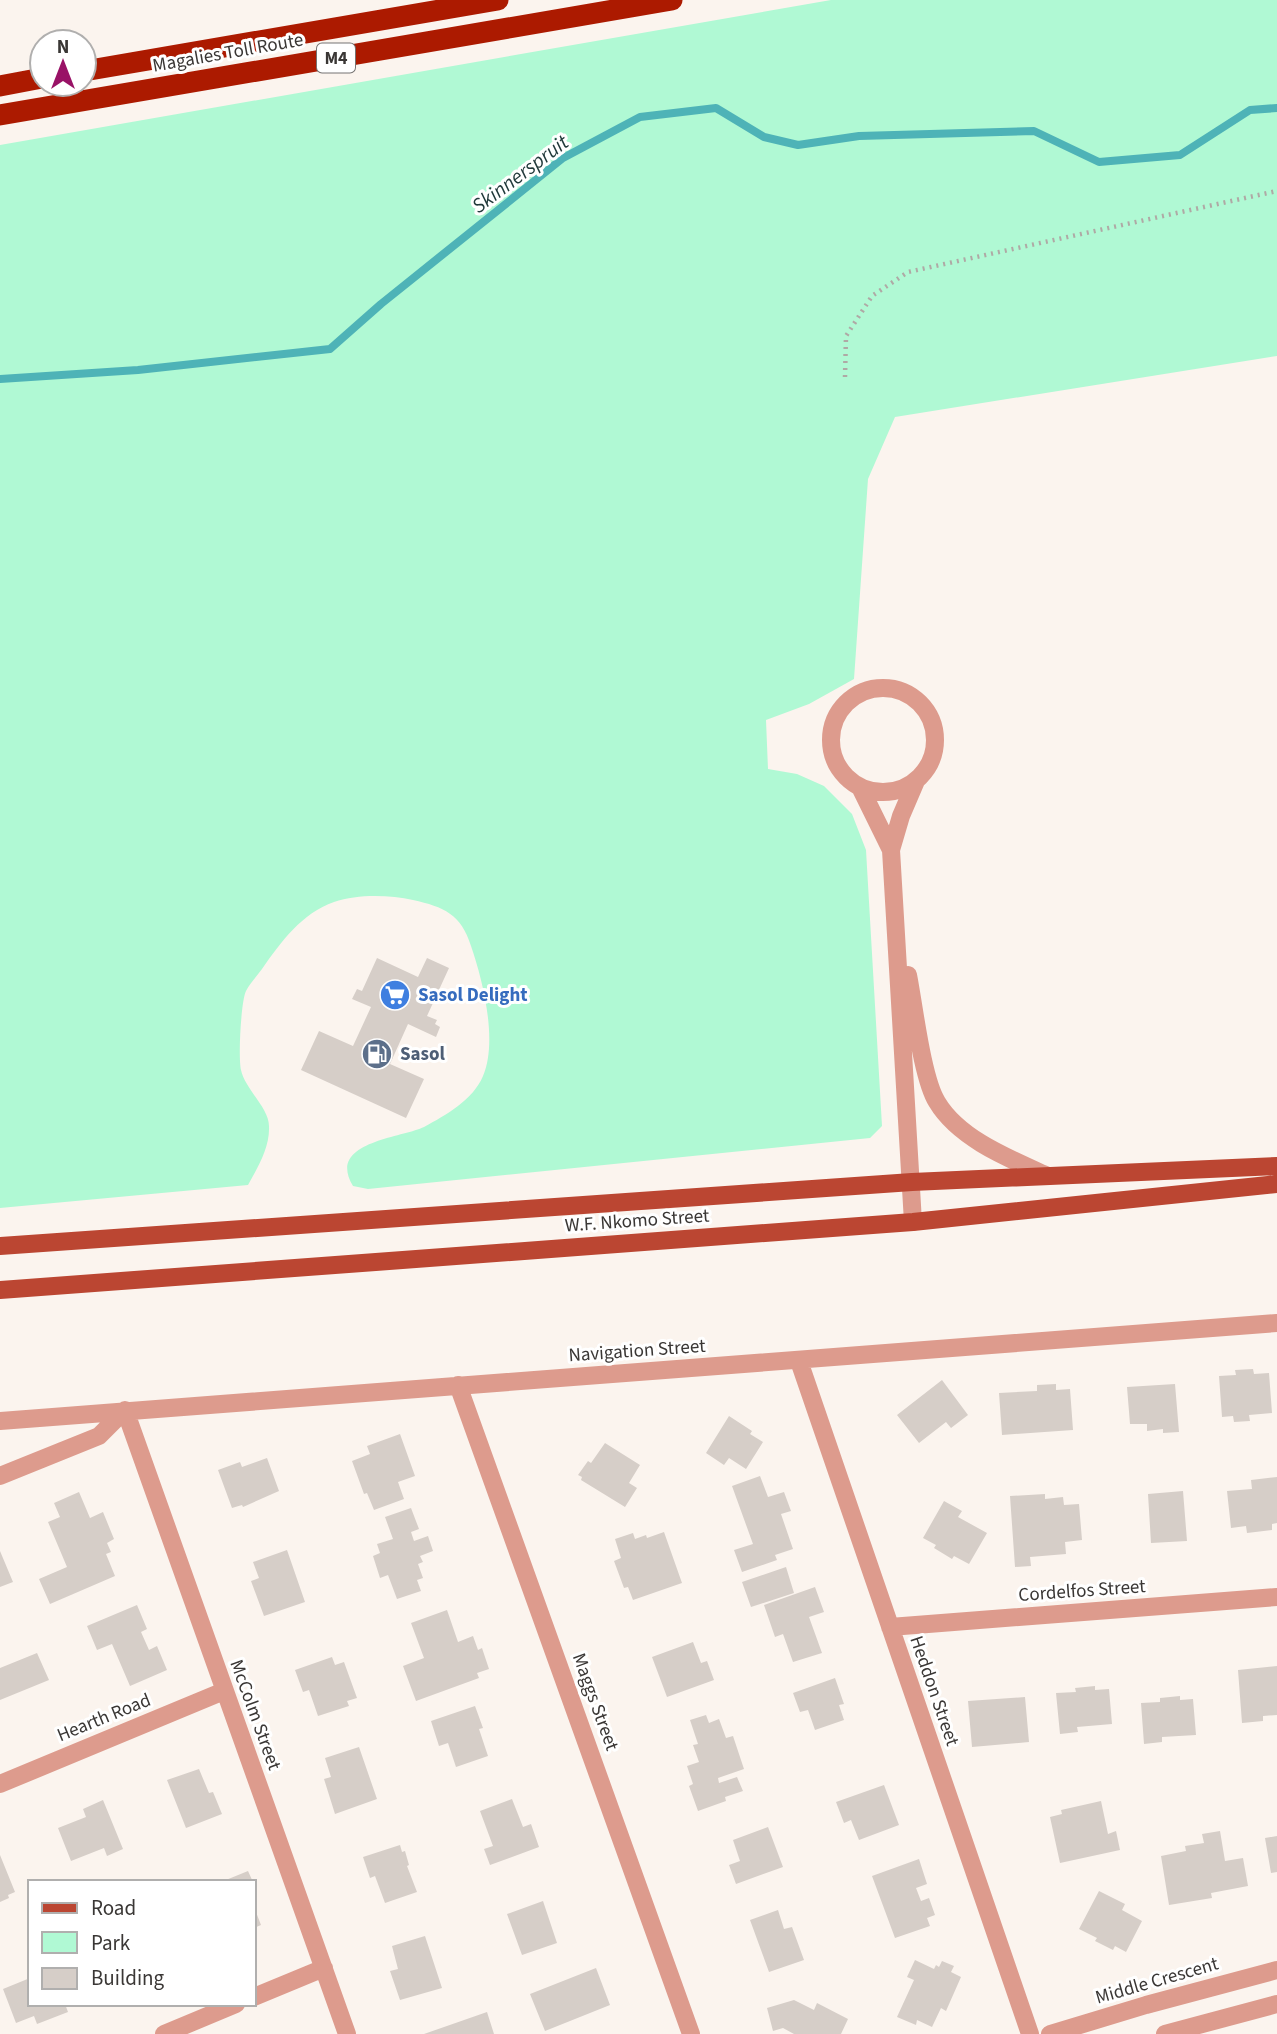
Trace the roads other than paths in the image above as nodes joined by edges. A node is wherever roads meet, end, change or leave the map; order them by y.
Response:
1 (498, 0) edge
2 (672, 0) edge
3 (98, 69) edge
4 (28, 81) edge
5 (0, 86) edge
6 (0, 116) edge
7 (916, 781) junction
8 (860, 787) junction
9 (891, 850) junction
10 (894, 903) junction
11 (1277, 1166) edge
12 (1048, 1176) junction
13 (912, 1182) junction
14 (1277, 1184) edge
15 (913, 1222) junction
16 (0, 1246) edge
17 (0, 1290) edge
18 (1277, 1323) edge
19 (799, 1361) junction
20 (458, 1385) junction
21 (125, 1410) junction
22 (0, 1421) edge
23 (0, 1476) edge
24 (1277, 1597) edge
25 (890, 1627) junction
26 (224, 1691) junction
27 (0, 1784) edge
28 (324, 1968) junction
29 (1277, 1970) edge
30 (256, 1996) edge
31 (1277, 2004) edge
32 (231, 2006) edge
33 (164, 2034) edge
34 (347, 2034) edge
35 (691, 2034) edge
36 (1030, 2034) edge
37 (1050, 2034) edge
38 (1165, 2034) edge

1 - 3 highway, Magalies Toll Route / M4
2 - 6 highway, Magalies Toll Route / M4
4 - 5 highway
7 - 8 street
7 - 8 street
7 - 9 street
8 - 9 street
9 - 10 street
10 - 12 street
10 - 13 street
11 - 12 main road, W.F. Nkomo Street
12 - 13 main road, W.F. Nkomo Street
13 - 15 street
13 - 16 main road, W.F. Nkomo Street
14 - 15 main road, W.F. Nkomo Street
15 - 17 main road, W.F. Nkomo Street
18 - 19 street, Navigation Street
19 - 20 street, Navigation Street
19 - 25 street, Heddon Street
20 - 21 street, Navigation Street
20 - 35 street, Maggs Street
21 - 22 street, Navigation Street
21 - 23 street
21 - 26 street, McColm Street
24 - 25 street, Cordelfos Street
25 - 36 street, Heddon Street
26 - 27 street, Hearth Road
26 - 28 street, McColm Street
28 - 30 street
28 - 34 street, McColm Street
29 - 37 street, Middle Crescent
31 - 38 street
32 - 33 street

